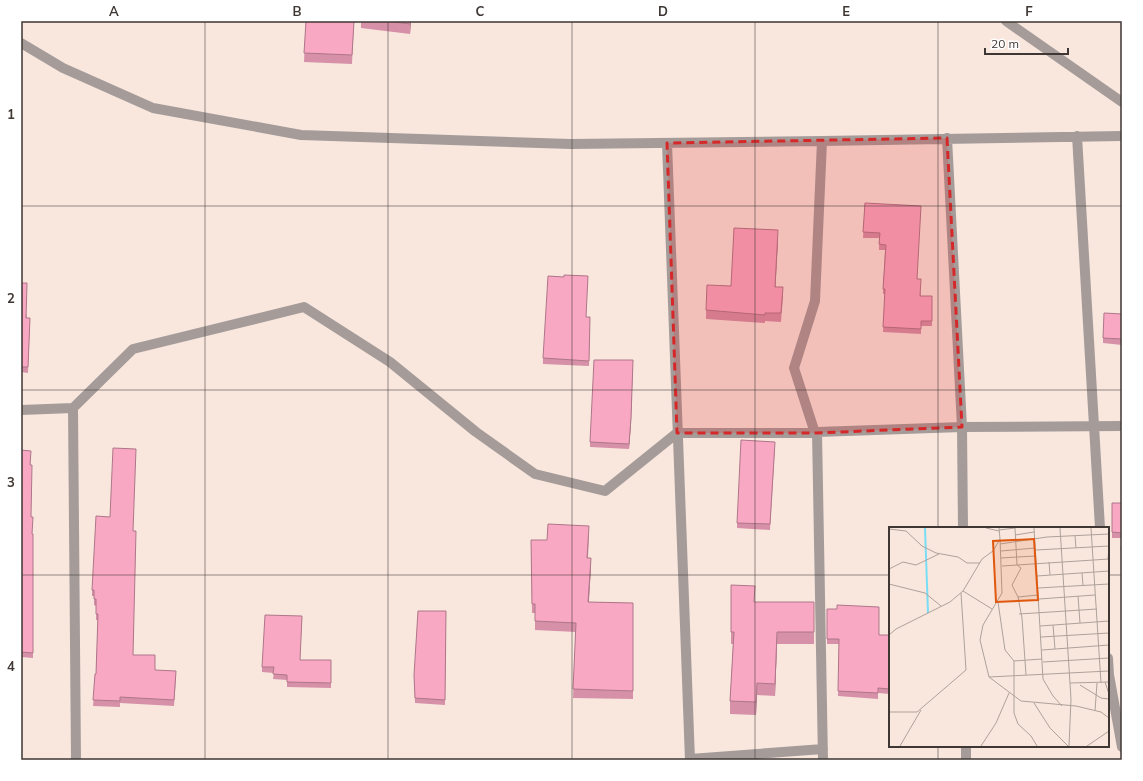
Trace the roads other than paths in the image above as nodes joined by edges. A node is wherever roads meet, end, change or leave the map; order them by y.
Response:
1 (1006, 21) edge
2 (21, 43) edge
3 (1122, 102) edge
4 (1077, 136) junction
5 (1122, 136) edge
6 (947, 138) junction
7 (822, 141) junction
8 (667, 143) junction
9 (73, 408) junction
10 (21, 410) edge
11 (1094, 426) junction
12 (1122, 426) edge
13 (962, 427) junction
14 (816, 432) junction
15 (677, 433) junction
16 (963, 527) edge
17 (1100, 527) edge
18 (1109, 675) edge
19 (966, 747) edge
20 (1122, 747) edge
21 (823, 749) junction
22 (690, 759) edge
23 (76, 760) edge
24 (823, 760) edge
25 (966, 760) edge

1 - 3 street
2 - 8 street
4 - 5 street
4 - 6 street
4 - 11 street
6 - 7 street
6 - 13 street
7 - 8 street
7 - 14 street
8 - 15 street
9 - 10 street
9 - 15 street
9 - 23 street
11 - 12 street
11 - 13 street
11 - 17 street
13 - 14 street
13 - 16 street
14 - 15 street
14 - 21 street
15 - 22 street
18 - 20 street
19 - 25 street
21 - 22 street
21 - 24 street

